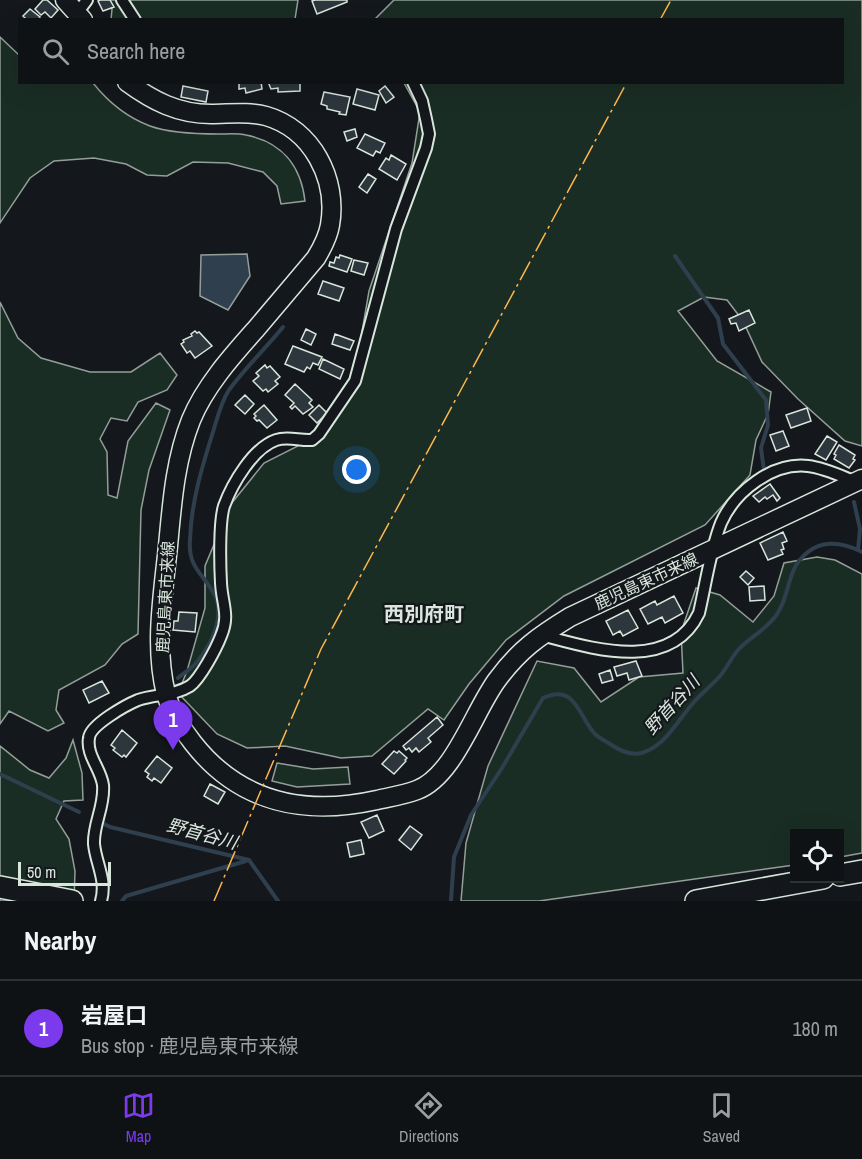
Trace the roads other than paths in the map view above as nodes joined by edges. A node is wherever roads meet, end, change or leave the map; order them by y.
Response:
1 (122, 0) edge
2 (134, 18) edge
3 (130, 84) edge
4 (414, 84) edge
5 (860, 482) edge
6 (714, 549) junction
7 (541, 635) junction
8 (166, 694) junction
9 (862, 871) edge
10 (844, 874) edge
11 (800, 883) edge
12 (0, 887) edge
13 (72, 901) edge
14 (101, 901) edge
15 (696, 901) edge

1 - 2 street
3 - 8 main road, 鹿児島東市来線
4 - 8 street
5 - 6 main road, 鹿児島東市来線
5 - 6 street
6 - 7 main road, 鹿児島東市来線
6 - 7 street
7 - 8 main road, 鹿児島東市来線
8 - 14 street
9 - 10 highway
11 - 15 highway
12 - 13 highway

